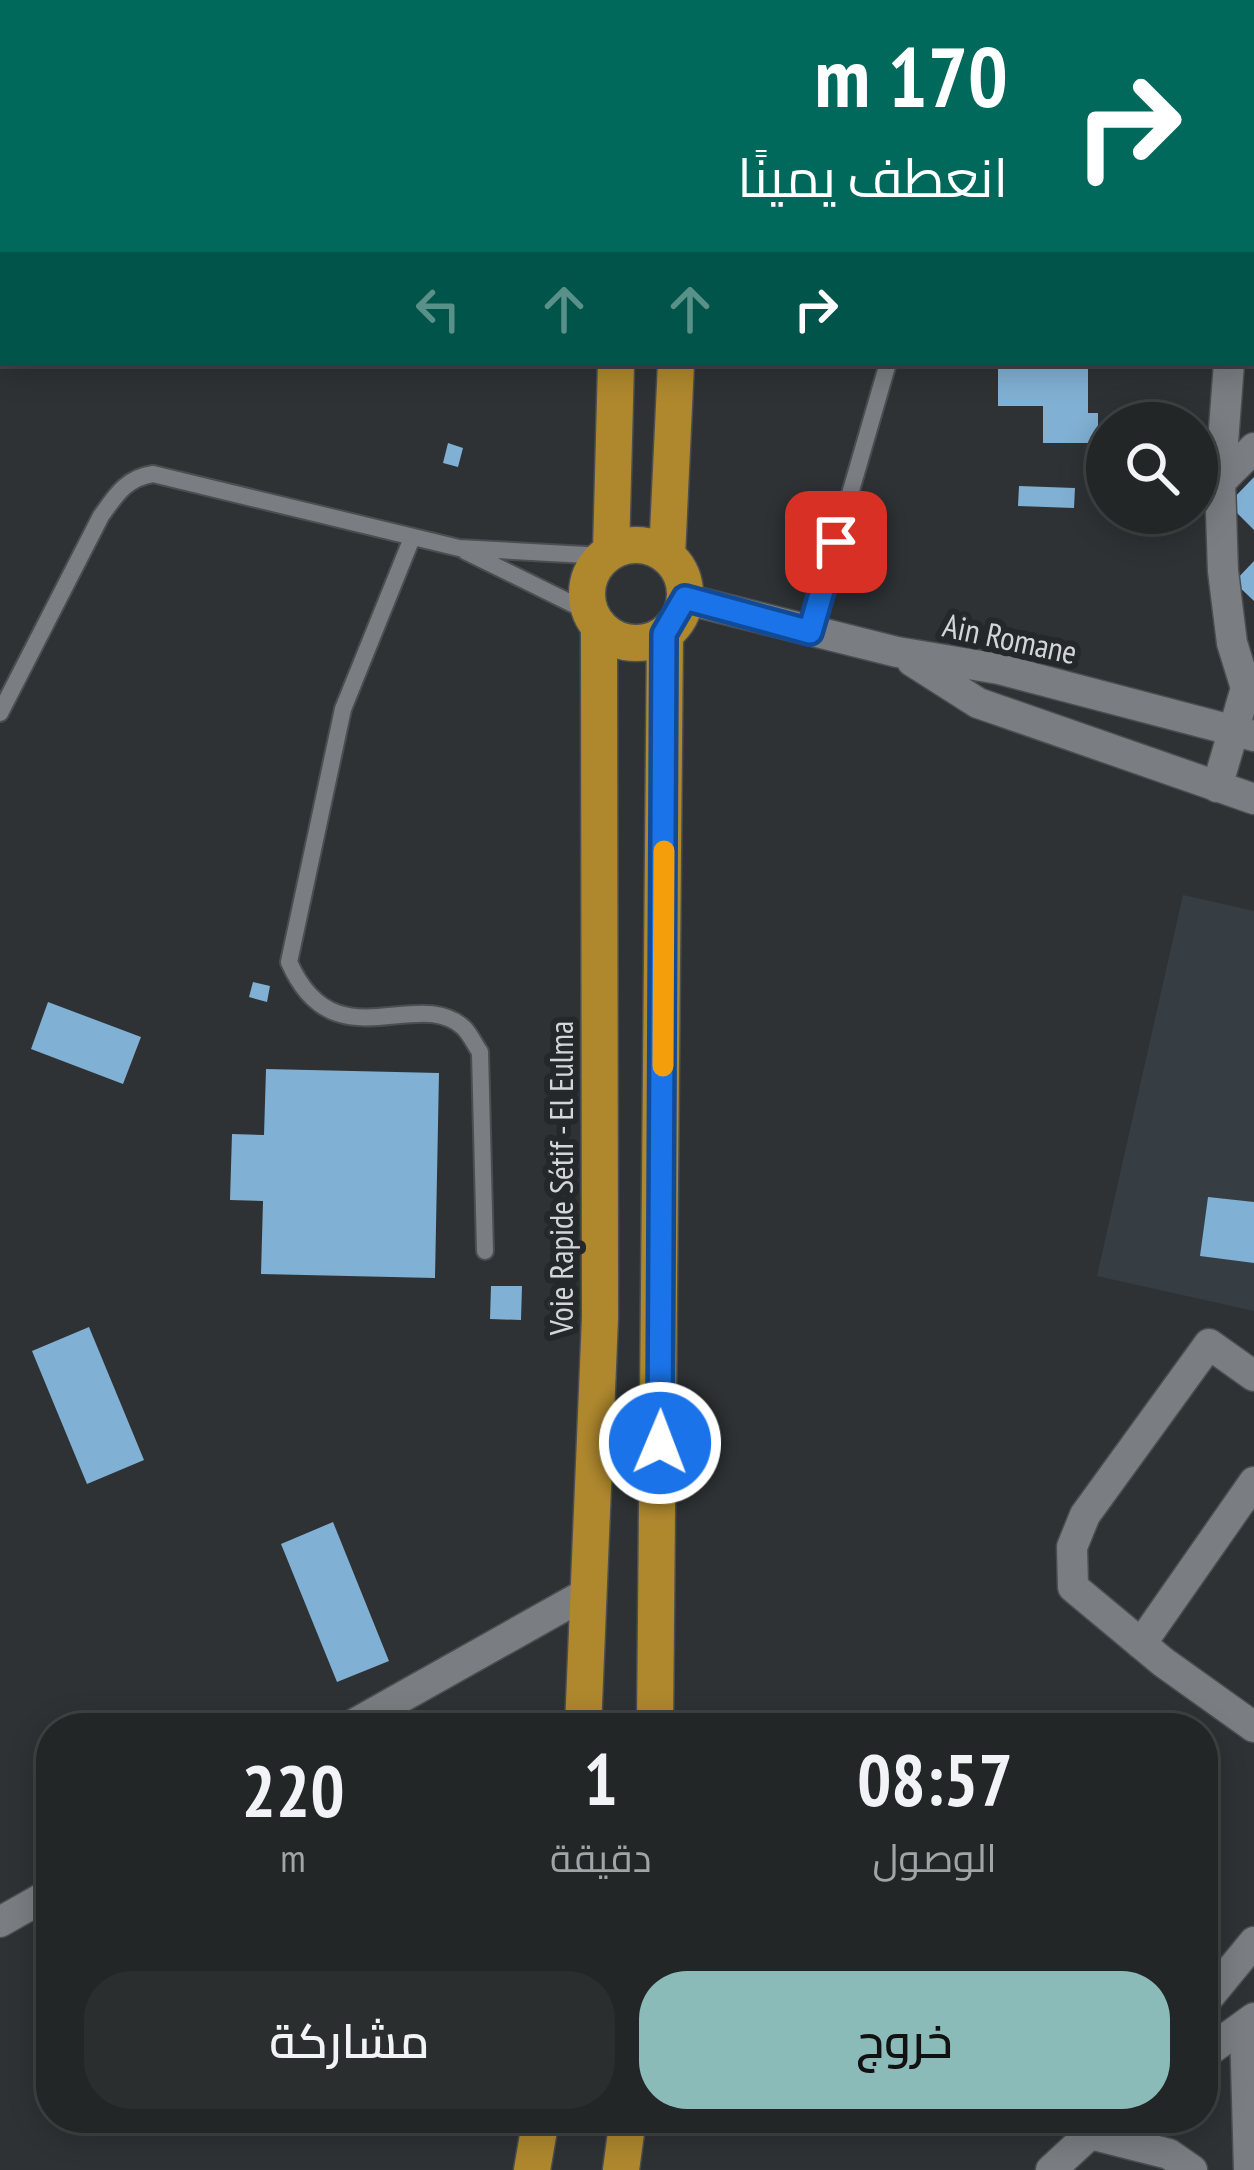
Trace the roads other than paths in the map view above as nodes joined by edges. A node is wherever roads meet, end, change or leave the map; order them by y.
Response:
1 (616, 366) edge
2 (676, 366) edge
3 (887, 366) edge
4 (1228, 366) edge
5 (1254, 448) edge
6 (1220, 482) junction
7 (412, 538) junction
8 (459, 548) junction
9 (608, 554) junction
10 (668, 556) junction
11 (685, 598) junction
12 (595, 620) junction
13 (810, 632) junction
14 (664, 634) junction
15 (897, 652) junction
16 (1250, 684) edge
17 (0, 713) edge
18 (1246, 734) edge
19 (1217, 787) junction
20 (1254, 800) edge
21 (485, 1251) dead end
22 (1254, 1376) edge
23 (1254, 1482) edge
24 (589, 1592) junction
25 (1141, 1644) junction
26 (374, 1713) edge
27 (585, 1713) edge
28 (655, 1713) edge
29 (1254, 1726) edge
30 (36, 1902) edge
31 (0, 1922) edge
32 (1254, 1942) edge
33 (1218, 1986) edge
34 (1250, 2024) edge
35 (1218, 2045) edge
36 (538, 2133) edge
37 (626, 2133) edge
38 (1091, 2133) edge
39 (1116, 2133) edge
40 (1059, 2166) edge
41 (532, 2170) edge
42 (621, 2170) edge
43 (1192, 2170) edge
44 (1249, 2170) edge

1 - 9 highway
2 - 10 highway
3 - 13 lane
4 - 6 street
5 - 6 street
6 - 16 street
7 - 8 lane
7 - 17 lane
7 - 21 lane
8 - 9 lane
8 - 12 lane
9 - 10 highway
9 - 12 highway
10 - 11 highway
11 - 13 street
11 - 14 highway
12 - 14 highway
12 - 24 highway, Voie Rapide Sétif - El Eulma
13 - 15 street
14 - 28 highway
15 - 18 street, Ain Romane
15 - 19 street, Ain Romane
16 - 18 street
18 - 19 street
19 - 20 street, Ain Romane
22 - 25 street
23 - 25 street
24 - 26 street
24 - 27 highway, Voie Rapide Sétif - El Eulma
25 - 29 street
30 - 31 street
32 - 33 street
34 - 35 street
34 - 44 street
36 - 41 highway
37 - 42 highway
38 - 40 street
39 - 43 street

